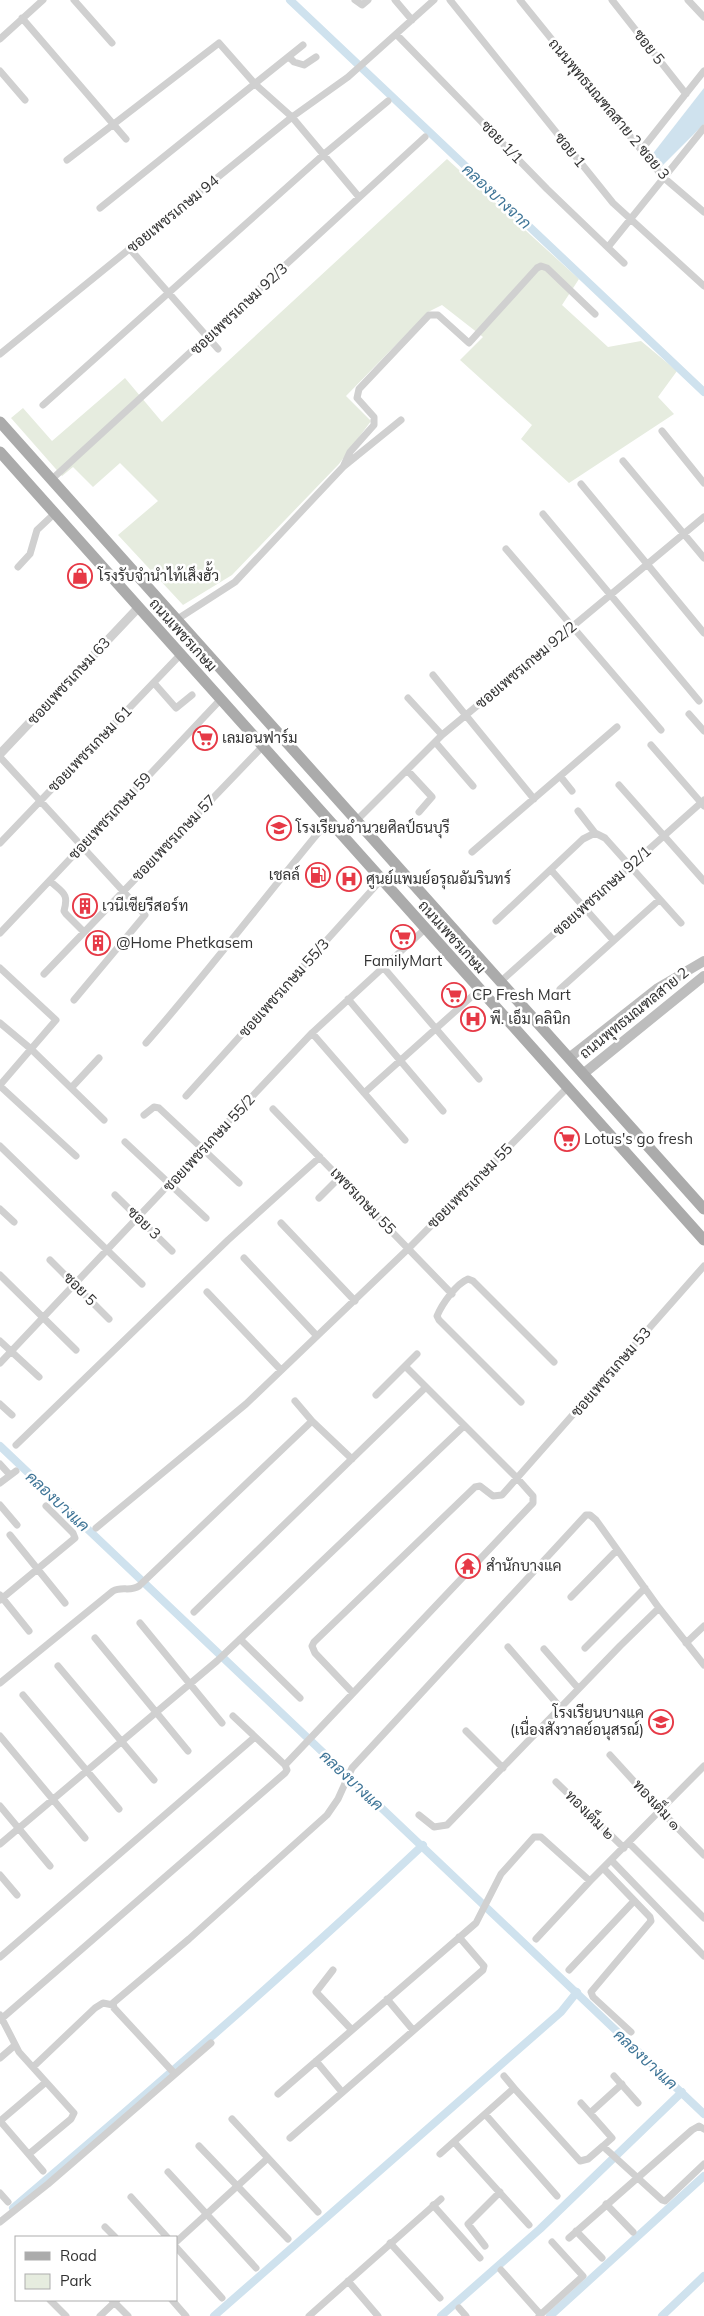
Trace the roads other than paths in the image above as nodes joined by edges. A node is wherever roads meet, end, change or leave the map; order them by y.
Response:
1 (43, 0) edge
2 (74, 0) edge
3 (355, 0) edge
4 (368, 0) edge
5 (395, 0) edge
6 (434, 0) edge
7 (450, 0) edge
8 (520, 0) edge
9 (612, 0) edge
10 (688, 0) edge
11 (704, 17) edge
12 (22, 18) junction
13 (412, 20) junction
14 (397, 35) junction
15 (0, 38) edge
16 (112, 43) dead end
17 (303, 45) dead end
18 (316, 56) dead end
19 (289, 57) junction
20 (0, 71) edge
21 (704, 71) edge
22 (255, 84) junction
23 (686, 94) junction
24 (25, 100) dead end
25 (388, 102) dead end
26 (292, 117) junction
27 (115, 124) junction
28 (704, 128) edge
29 (426, 137) dead end
30 (126, 138) dead end
31 (642, 149) junction
32 (323, 155) junction
33 (67, 160) dead end
34 (663, 177) junction
35 (359, 197) junction
36 (100, 208) dead end
37 (704, 212) edge
38 (630, 220) junction
39 (608, 247) junction
40 (129, 248) junction
41 (624, 263) dead end
42 (704, 286) edge
43 (169, 294) junction
44 (595, 314) dead end
45 (208, 338) junction
46 (218, 349) dead end
47 (0, 354) edge
48 (43, 405) dead end
49 (401, 420) dead end
50 (0, 422) edge
51 (662, 431) dead end
52 (0, 452) edge
53 (623, 461) dead end
54 (343, 467) junction
55 (51, 480) junction
56 (704, 483) edge
57 (581, 484) dead end
58 (54, 514) junction
59 (543, 514) dead end
60 (704, 516) edge
61 (684, 533) junction
62 (506, 549) dead end
63 (704, 558) edge
64 (646, 564) junction
65 (18, 567) dead end
66 (610, 595) junction
67 (138, 608) junction
68 (176, 620) junction
69 (573, 626) junction
70 (704, 633) edge
71 (181, 654) junction
72 (433, 674) dead end
73 (154, 683) junction
74 (192, 695) dead end
75 (408, 698) dead end
76 (221, 699) junction
77 (699, 701) dead end
78 (467, 714) junction
79 (690, 714) dead end
80 (617, 727) dead end
81 (661, 730) dead end
82 (704, 731) edge
83 (442, 735) junction
84 (436, 743) junction
85 (651, 745) dead end
86 (263, 746) junction
87 (0, 756) edge
88 (407, 770) junction
89 (560, 776) junction
90 (619, 785) dead end
91 (473, 786) dead end
92 (572, 791) dead end
93 (534, 799) junction
94 (40, 801) junction
95 (703, 803) edge
96 (419, 812) dead end
97 (578, 812) dead end
98 (328, 821) junction
99 (356, 821) junction
100 (595, 833) junction
101 (663, 836) junction
102 (0, 843) edge
103 (81, 847) junction
104 (472, 852) dead end
105 (629, 866) junction
106 (550, 870) junction
107 (381, 880) junction
108 (50, 881) junction
109 (704, 881) edge
110 (122, 892) junction
111 (426, 900) junction
112 (659, 900) junction
113 (584, 908) junction
114 (412, 915) junction
115 (496, 921) dead end
116 (681, 923) dead end
117 (425, 929) junction
118 (84, 932) junction
119 (0, 933) edge
120 (613, 940) junction
121 (704, 961) edge
122 (383, 967) junction
123 (0, 968) edge
124 (44, 974) dead end
125 (704, 976) edge
126 (500, 982) junction
127 (560, 989) dead end
128 (479, 990) junction
129 (348, 999) junction
130 (74, 1000) dead end
131 (0, 1023) edge
132 (436, 1030) junction
133 (312, 1033) junction
134 (146, 1043) dead end
135 (31, 1049) junction
136 (99, 1058) dead end
137 (569, 1058) junction
138 (401, 1061) junction
139 (553, 1071) junction
140 (583, 1074) junction
141 (478, 1080) dead end
142 (0, 1085) edge
143 (72, 1087) junction
144 (568, 1088) junction
145 (364, 1094) junction
146 (186, 1096) dead end
147 (273, 1109) dead end
148 (444, 1111) dead end
149 (144, 1115) dead end
150 (104, 1120) dead end
151 (405, 1140) dead end
152 (125, 1142) dead end
153 (0, 1146) edge
154 (203, 1149) junction
155 (76, 1156) dead end
156 (320, 1157) junction
157 (340, 1178) junction
158 (239, 1183) dead end
159 (171, 1184) junction
160 (114, 1195) dead end
161 (319, 1198) dead end
162 (0, 1209) edge
163 (704, 1209) edge
164 (139, 1218) junction
165 (206, 1218) dead end
166 (14, 1222) dead end
167 (281, 1223) dead end
168 (704, 1240) edge
169 (408, 1248) junction
170 (108, 1251) junction
171 (172, 1251) dead end
172 (244, 1258) dead end
173 (50, 1260) dead end
174 (704, 1266) edge
175 (0, 1275) edge
176 (142, 1284) dead end
177 (76, 1285) junction
178 (208, 1292) dead end
179 (452, 1294) junction
180 (355, 1300) junction
181 (43, 1318) junction
182 (109, 1319) dead end
183 (317, 1336) junction
184 (0, 1341) edge
185 (76, 1350) dead end
186 (11, 1352) junction
187 (417, 1354) dead end
188 (554, 1362) dead end
189 (0, 1363) edge
190 (405, 1366) junction
191 (281, 1370) junction
192 (39, 1377) dead end
193 (426, 1387) junction
194 (376, 1395) dead end
195 (295, 1401) dead end
196 (521, 1402) dead end
197 (0, 1404) edge
198 (12, 1415) dead end
199 (312, 1421) junction
200 (464, 1426) junction
201 (16, 1445) dead end
202 (352, 1459) junction
203 (0, 1464) edge
204 (518, 1478) junction
205 (0, 1483) edge
206 (0, 1505) edge
207 (46, 1506) dead end
208 (17, 1525) dead end
209 (96, 1528) dead end
210 (10, 1534) dead end
211 (618, 1550) junction
212 (38, 1570) junction
213 (645, 1588) junction
214 (1, 1598) edge
215 (570, 1598) dead end
216 (65, 1604) dead end
217 (659, 1608) junction
218 (194, 1612) dead end
219 (140, 1623) dead end
220 (704, 1626) edge
221 (29, 1631) dead end
222 (94, 1638) dead end
223 (240, 1639) junction
224 (686, 1643) junction
225 (508, 1647) dead end
226 (585, 1648) dead end
227 (544, 1649) dead end
228 (704, 1665) edge
229 (58, 1666) dead end
230 (0, 1683) edge
231 (190, 1684) junction
232 (578, 1688) junction
233 (354, 1693) junction
234 (23, 1695) dead end
235 (300, 1698) dead end
236 (560, 1707) junction
237 (156, 1713) junction
238 (233, 1716) dead end
239 (222, 1723) dead end
240 (466, 1731) dead end
241 (0, 1736) edge
242 (255, 1736) junction
243 (122, 1741) junction
244 (188, 1752) dead end
245 (610, 1755) dead end
246 (285, 1765) junction
247 (704, 1766) edge
248 (503, 1768) junction
249 (87, 1771) junction
250 (154, 1780) dead end
251 (556, 1782) dead end
252 (53, 1800) junction
253 (0, 1806) edge
254 (118, 1810) dead end
255 (661, 1811) junction
256 (419, 1815) dead end
257 (18, 1828) junction
258 (85, 1838) dead end
259 (0, 1844) edge
260 (626, 1846) junction
261 (704, 1855) edge
262 (612, 1861) junction
263 (50, 1866) dead end
264 (604, 1869) junction
265 (0, 1876) edge
266 (590, 1881) junction
267 (17, 1895) dead end
268 (634, 1901) junction
269 (704, 1918) edge
270 (459, 1937) junction
271 (536, 1939) dead end
272 (704, 1956) edge
273 (0, 1957) edge
274 (333, 1970) dead end
275 (569, 1970) dead end
276 (387, 1999) junction
277 (113, 2005) junction
278 (1, 2017) edge
279 (352, 2030) junction
280 (414, 2030) junction
281 (631, 2032) dead end
282 (211, 2043) dead end
283 (14, 2046) junction
284 (0, 2058) edge
285 (316, 2061) junction
286 (32, 2067) junction
287 (175, 2074) junction
288 (504, 2076) dead end
289 (614, 2076) dead end
290 (46, 2082) junction
291 (622, 2084) junction
292 (514, 2088) junction
293 (342, 2092) junction
294 (278, 2094) dead end
295 (581, 2102) dead end
296 (638, 2103) dead end
297 (590, 2112) junction
298 (485, 2114) junction
299 (232, 2119) dead end
300 (0, 2121) edge
301 (704, 2129) edge
302 (290, 2138) dead end
303 (454, 2142) junction
304 (199, 2146) dead end
305 (605, 2148) junction
306 (29, 2154) junction
307 (440, 2154) dead end
308 (268, 2158) junction
309 (704, 2164) edge
310 (42, 2171) dead end
311 (168, 2172) dead end
312 (636, 2177) junction
313 (237, 2186) junction
314 (500, 2192) junction
315 (0, 2193) edge
316 (557, 2196) dead end
317 (131, 2197) dead end
318 (441, 2199) dead end
319 (8, 2202) dead end
320 (606, 2204) junction
321 (433, 2205) junction
322 (318, 2212) dead end
323 (206, 2214) junction
324 (0, 2222) edge
325 (529, 2225) dead end
326 (105, 2227) dead end
327 (576, 2231) junction
328 (633, 2232) dead end
329 (114, 2236) edge
330 (167, 2236) edge
331 (568, 2238) dead end
332 (288, 2239) dead end
333 (178, 2240) edge
334 (552, 2242) dead end
335 (390, 2243) junction
336 (485, 2246) dead end
337 (178, 2249) edge
338 (480, 2258) dead end
339 (602, 2258) dead end
340 (256, 2268) dead end
341 (501, 2270) dead end
342 (348, 2281) junction
343 (222, 2298) dead end
344 (440, 2298) dead end
345 (51, 2301) edge
346 (114, 2301) edge
347 (173, 2301) edge
348 (459, 2308) dead end
349 (540, 2315) edge
350 (66, 2316) edge
351 (100, 2316) edge
352 (128, 2316) edge
353 (186, 2316) edge
354 (308, 2316) edge
355 (378, 2316) edge
356 (466, 2316) edge

1 - 12 street
2 - 16 street
3 - 4 street
5 - 13 street
6 - 13 street, ซอยเพชรเกษม 94
7 - 38 street, ซอย 1
8 - 31 street, ถนนพุทธมณฑลสาย 2 ซอย 3
9 - 23 street, ซอย 5
10 - 11 street
12 - 15 street
12 - 27 street
13 - 14 street, ซอยเพชรเกษม 94
14 - 26 street, ซอยเพชรเกษม 94
14 - 39 street, ซอย 1/1
17 - 19 street
18 - 19 street
19 - 22 street
20 - 24 street
21 - 23 street
22 - 26 street
22 - 27 street
22 - 36 street
23 - 31 street
25 - 32 street
26 - 32 street
26 - 40 street, ซอยเพชรเกษม 94
27 - 30 street
27 - 33 street
28 - 34 street
29 - 35 street, ซอยเพชรเกษม 92/3
31 - 34 street, ถนนพุทธมณฑลสาย 2 ซอย 3
32 - 35 street
32 - 43 street
34 - 37 street, ถนนพุทธมณฑลสาย 2 ซอย 3
34 - 38 street
35 - 45 street, ซอยเพชรเกษม 92/3
38 - 39 street
38 - 42 street, ซอย 1
39 - 41 street, ซอย 1/1
40 - 43 street
40 - 47 street, ซอยเพชรเกษม 94
43 - 45 street
43 - 48 street
44 - 54 street
45 - 46 street
45 - 55 street, ซอยเพชรเกษม 92/3
49 - 54 street
50 - 55 main road, ถนนเพชรเกษม
51 - 56 street
52 - 58 main road, ถนนเพชรเกษม
53 - 61 street
54 - 68 street
55 - 68 main road, ถนนเพชรเกษม
57 - 64 street
58 - 65 street
58 - 67 main road, ถนนเพชรเกษม
59 - 66 street
60 - 61 street, ซอยเพชรเกษม 92/2
61 - 63 street
61 - 64 street, ซอยเพชรเกษม 92/2
62 - 69 street
64 - 66 street, ซอยเพชรเกษม 92/2
64 - 70 street
66 - 69 street, ซอยเพชรเกษม 92/2
66 - 77 street
67 - 71 main road, ถนนเพชรเกษม
67 - 87 street, ซอยเพชรเกษม 63
68 - 99 main road, ถนนเพชรเกษม
69 - 78 street, ซอยเพชรเกษม 92/2
69 - 81 street
71 - 73 street, ซอยเพชรเกษม 61
71 - 76 main road, ถนนเพชรเกษม
72 - 78 street
73 - 74 street
73 - 94 street, ซอยเพชรเกษม 61
75 - 83 street
76 - 86 main road, ถนนเพชรเกษม
76 - 103 street, ซอยเพชรเกษม 59
78 - 83 street, ซอยเพชรเกษม 92/2
78 - 93 street
79 - 82 street
80 - 89 street
83 - 84 street, ซอยเพชรเกษม 92/2
84 - 88 street, ซอยเพชรเกษม 92/2
84 - 91 street
85 - 95 street
86 - 98 main road, ถนนเพชรเกษม
86 - 110 street, ซอยเพชรเกษม 57
87 - 94 street
88 - 96 street
88 - 99 street, ซอยเพชรเกษม 92/2
89 - 92 street
89 - 93 street
90 - 101 street
93 - 104 street
94 - 102 street, ซอยเพชรเกษม 61
94 - 103 street
95 - 101 street, ซอยเพชรเกษม 92/1
97 - 100 street
98 - 107 main road, ถนนเพชรเกษม
98 - 134 street
99 - 111 main road, ถนนเพชรเกษม
100 - 105 street
100 - 106 street
101 - 105 street, ซอยเพชรเกษม 92/1
101 - 109 street
103 - 108 street, ซอยเพชรเกษม 59
103 - 110 street
105 - 112 street
105 - 113 street, ซอยเพชรเกษม 92/1
106 - 113 street
106 - 115 street
107 - 114 main road, ถนนเพชรเกษม
107 - 146 street, ซอยเพชรเกษม 55/3
108 - 118 street
108 - 119 street, ซอยเพชรเกษม 59
110 - 118 street, ซอยเพชรเกษม 57
110 - 130 street
111 - 114 main road
111 - 126 main road, ถนนเพชรเกษม
112 - 116 street
112 - 120 street
113 - 120 street
113 - 126 street, ซอยเพชรเกษม 92/1
114 - 117 main road, ถนนเพชรเกษม
117 - 122 street, ซอยเพชรเกษม 55/2
117 - 128 main road, ถนนเพชรเกษม
118 - 124 street, ซอยเพชรเกษม 57
120 - 127 street
121 - 137 main road, ถนนพุทธมณฑลสาย 2
122 - 129 street, ซอยเพชรเกษม 55/2
122 - 132 street
123 - 135 street
125 - 140 main road, ถนนพุทธมณฑลสาย 2
126 - 137 main road, ถนนเพชรเกษม
128 - 132 street
128 - 139 main road, ถนนเพชรเกษม
129 - 133 street, ซอยเพชรเกษม 55/2
129 - 138 street
131 - 135 street
132 - 138 street
132 - 141 street
133 - 145 street
133 - 154 street, ซอยเพชรเกษม 55/2
135 - 142 street
135 - 143 street
136 - 143 street
137 - 139 main road
137 - 140 main road, ถนนเพชรเกษม
138 - 145 street
138 - 148 street
139 - 144 main road, ถนนเพชรเกษม
140 - 144 main road
140 - 163 main road, ถนนเพชรเกษม
142 - 155 street
143 - 150 street
144 - 168 main road, ถนนเพชรเกษม
144 - 169 street, ซอยเพชรเกษม 55
145 - 151 street
147 - 156 street, เพชรเกษม 55
149 - 154 street
152 - 159 street
153 - 170 street
154 - 158 street
154 - 159 street, ซอยเพชรเกษม 55/2
156 - 157 street, เพชรเกษม 55
156 - 201 street
157 - 161 street
157 - 169 street, เพชรเกษม 55
159 - 164 street, ซอยเพชรเกษม 55/2
159 - 165 street
160 - 164 street, ซอย 3
162 - 166 street
164 - 170 street, ซอยเพชรเกษม 55/2
164 - 171 street, ซอย 3
167 - 180 street
169 - 179 street, เพชรเกษม 55
169 - 180 street, ซอยเพชรเกษม 55
170 - 176 street
170 - 177 street, ซอยเพชรเกษม 55/2
172 - 183 street
173 - 177 street, ซอย 5
174 - 204 street, ซอยเพชรเกษม 53
175 - 181 street
177 - 181 street, ซอยเพชรเกษม 55/2
177 - 182 street, ซอย 5
178 - 191 street
179 - 188 street
179 - 196 street
180 - 183 street, ซอยเพชรเกษม 55
181 - 185 street
181 - 186 street, ซอยเพชรเกษม 55/2
183 - 191 street, ซอยเพชรเกษม 55
184 - 186 street
186 - 189 street, ซอยเพชรเกษม 55/2
186 - 192 street
187 - 190 street
190 - 193 street
190 - 194 street
191 - 209 street, ซอยเพชรเกษม 55
193 - 200 street
193 - 202 street
195 - 199 street
197 - 198 street
199 - 202 street
199 - 230 street
200 - 204 street
200 - 223 street
202 - 218 street
203 - 205 street
204 - 233 street
204 - 233 street, ซอยเพชรเกษม 53
206 - 208 street
207 - 212 street
210 - 212 street
211 - 213 street
211 - 215 street
211 - 277 street
212 - 214 street
212 - 216 street
213 - 217 street
213 - 226 street
214 - 221 street
217 - 224 street
217 - 232 street
219 - 231 street
220 - 224 street
222 - 237 street
223 - 231 street
223 - 235 street
224 - 228 street
225 - 236 street
227 - 232 street
229 - 243 street
231 - 237 street
231 - 239 street
232 - 236 street
233 - 246 street
234 - 249 street
236 - 248 street
237 - 243 street
237 - 244 street
238 - 242 street
240 - 248 street
241 - 252 street
242 - 246 street
242 - 273 street
243 - 249 street
243 - 250 street
245 - 255 street, ทองเต็ม ๑
246 - 278 street
247 - 255 street
248 - 256 street
249 - 252 street
249 - 254 street
251 - 260 street, ทองเต็ม ๒
252 - 257 street
252 - 258 street
253 - 257 street
255 - 260 street
255 - 261 street, ทองเต็ม ๑
257 - 259 street
257 - 263 street
260 - 262 street
260 - 269 street, ทองเต็ม ๒
262 - 264 street
262 - 272 street
264 - 266 street
264 - 268 street
265 - 267 street
266 - 270 street
266 - 271 street
268 - 275 street
268 - 281 street
270 - 276 street
270 - 280 street
274 - 279 street
276 - 279 street
276 - 280 street
277 - 286 street
277 - 287 street
278 - 283 street
279 - 285 street
280 - 293 street
282 - 287 street
283 - 284 street
283 - 286 street
285 - 293 street
285 - 294 street
286 - 290 street
287 - 324 street
288 - 292 street
289 - 291 street
290 - 300 street
290 - 306 street
291 - 296 street
291 - 297 street
292 - 298 street
292 - 305 street
293 - 302 street
295 - 297 street
297 - 305 street
298 - 303 street
298 - 316 street
299 - 308 street
300 - 306 street
301 - 312 street
303 - 307 street
303 - 314 street
304 - 313 street
305 - 312 street
306 - 310 street
308 - 313 street
308 - 322 street
309 - 312 street
311 - 323 street
312 - 320 street
313 - 323 street
313 - 332 street
314 - 325 street
314 - 336 street
315 - 319 street
317 - 330 street
318 - 321 street
320 - 327 street
320 - 328 street
321 - 335 street
321 - 338 street
323 - 333 street
323 - 340 street
326 - 329 street
327 - 331 street
327 - 339 street
334 - 349 street
335 - 342 street
335 - 344 street
337 - 343 street
341 - 349 street
342 - 354 street
342 - 355 street
345 - 350 street
346 - 351 street
346 - 352 street
347 - 353 street
348 - 356 street

